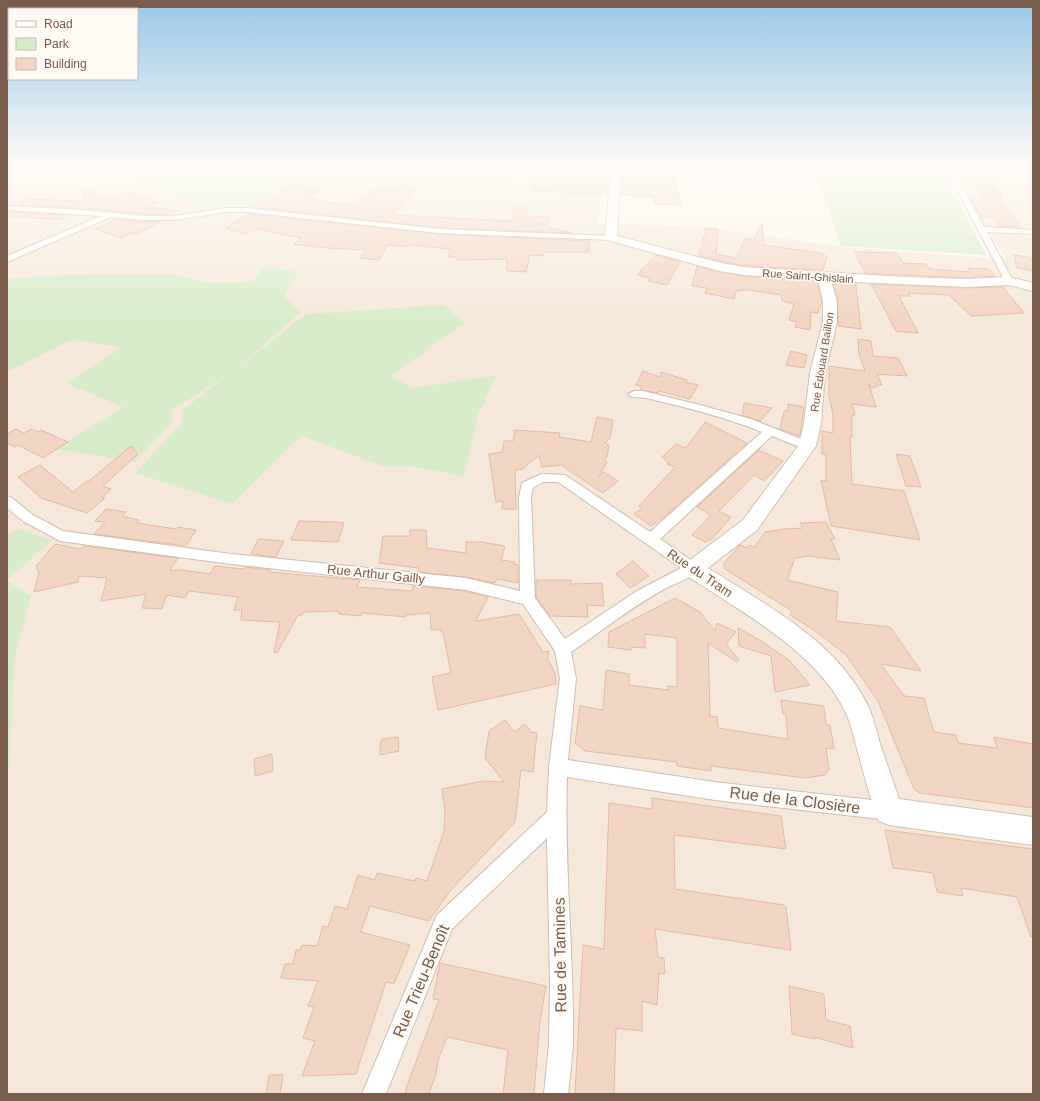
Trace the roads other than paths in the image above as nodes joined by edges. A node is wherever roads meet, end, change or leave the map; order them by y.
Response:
1 (102, 218) edge
2 (328, 218) edge
3 (612, 218) edge
4 (974, 218) edge
5 (980, 230) junction
6 (1033, 232) edge
7 (611, 238) junction
8 (7, 259) edge
9 (823, 277) junction
10 (1009, 281) junction
11 (1033, 287) edge
12 (634, 394) dead end
13 (770, 432) junction
14 (807, 446) junction
15 (7, 501) edge
16 (651, 539) junction
17 (693, 569) junction
18 (528, 599) junction
19 (563, 649) junction
20 (558, 767) junction
21 (889, 811) junction
22 (556, 816) junction
23 (1033, 831) edge
24 (374, 1094) edge
25 (556, 1094) edge

1 - 8 street
2 - 7 street
3 - 7 main road
4 - 5 street
5 - 6 street
5 - 10 street
7 - 9 main road, Rue Saint-Ghislain
9 - 10 main road, Rue Saint-Ghislain
9 - 14 main road, Rue Édouard Baillon
10 - 11 main road, Rue Saint-Ghislain
12 - 13 street
13 - 14 street
13 - 16 street
14 - 17 main road, Rue Édouard Baillon
15 - 18 street, Rue Arthur Gailly
16 - 17 street, Rue du Tram
16 - 18 street, Rue du Tram
17 - 19 street, Rue Édouard Baillon
17 - 21 main road, Rue du Tram
18 - 19 street
19 - 20 street
20 - 21 street, Rue de la Closière
20 - 22 street
21 - 23 main road, Rue de la Closière
22 - 24 street, Rue Trieu-Benoît
22 - 25 street, Rue de Tamines

